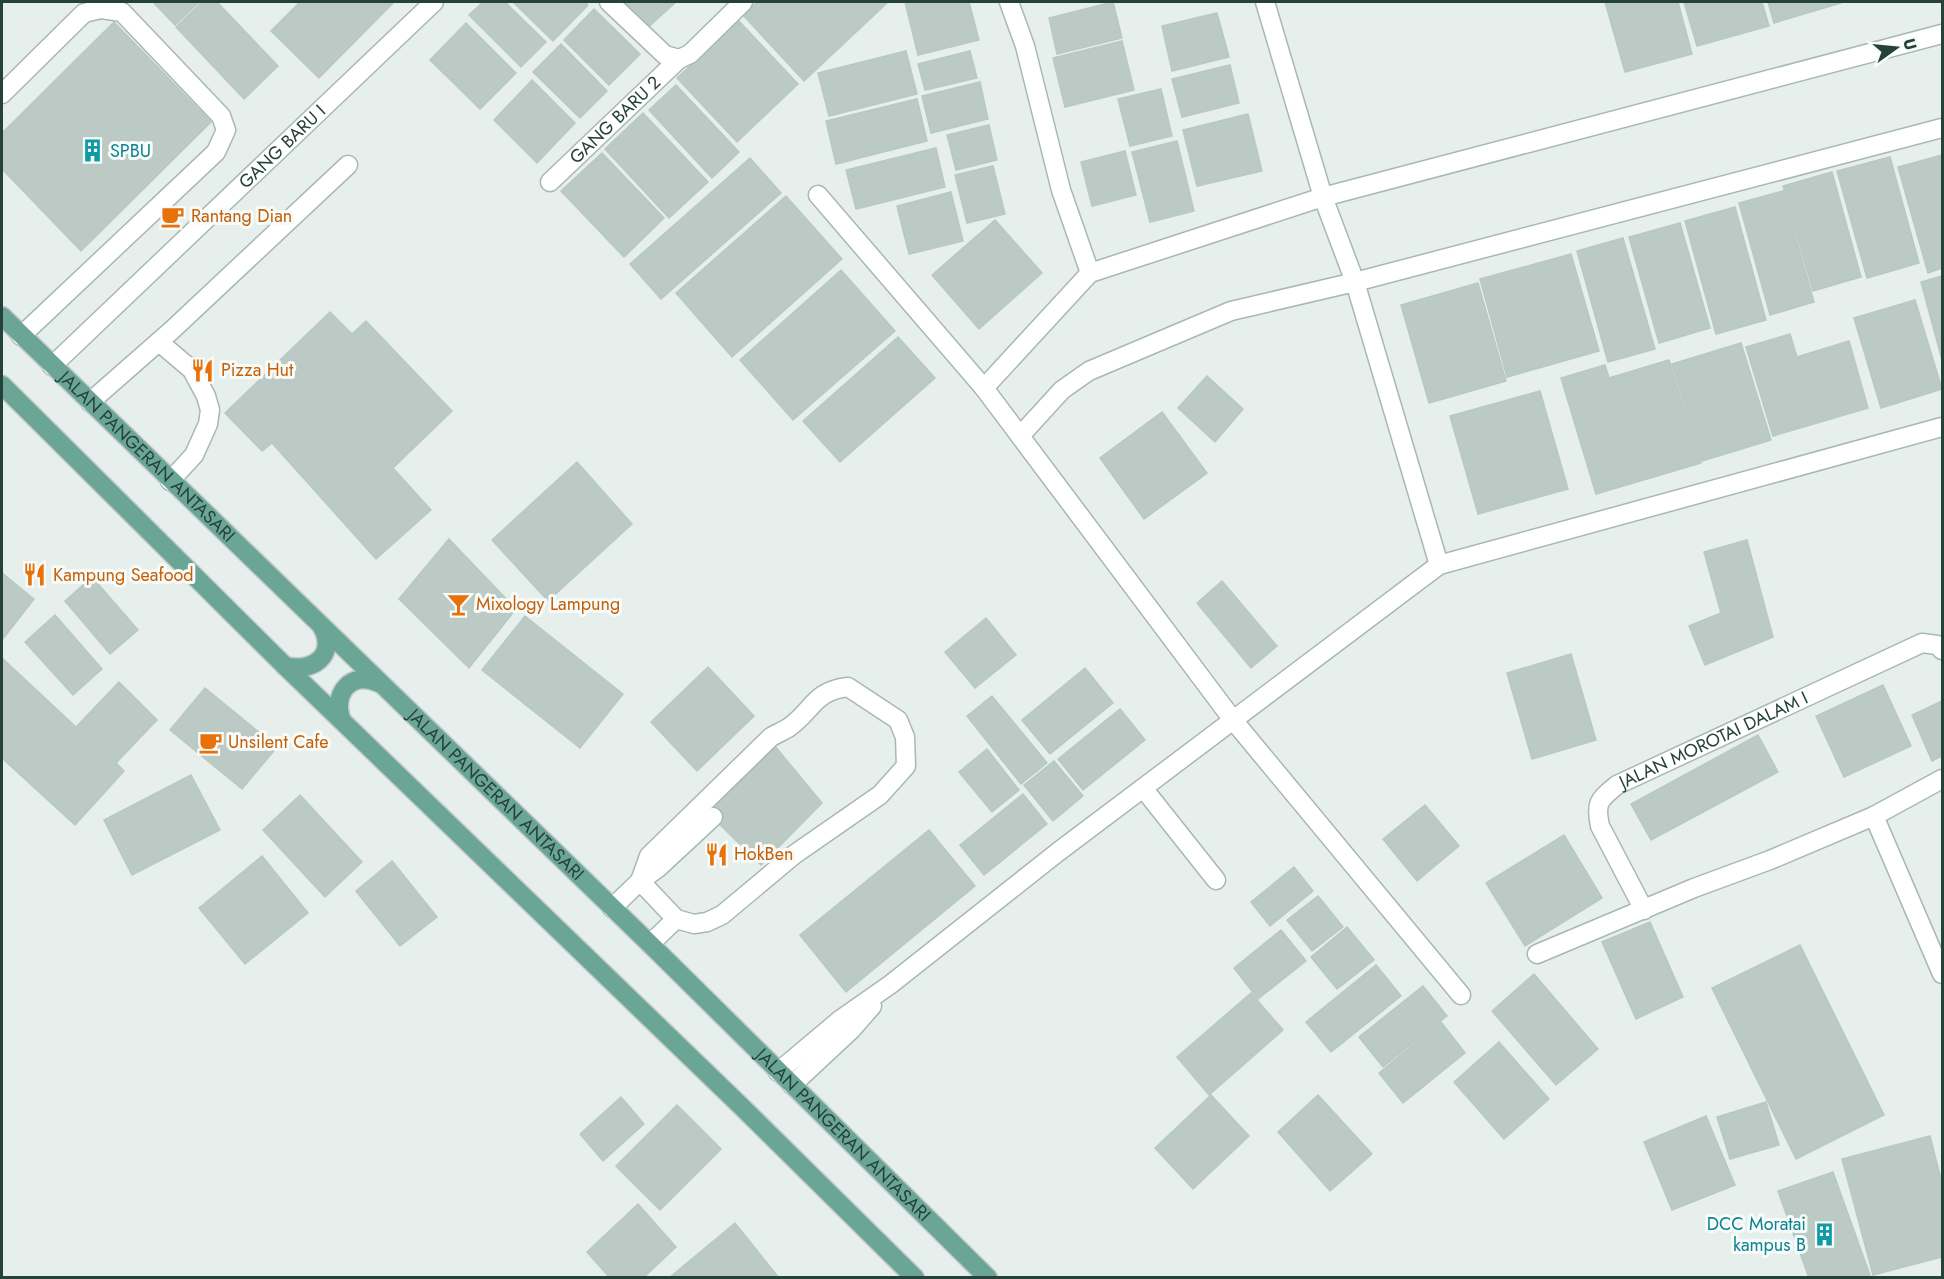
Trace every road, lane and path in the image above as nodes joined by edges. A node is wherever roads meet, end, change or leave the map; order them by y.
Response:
1 (434, 2) edge
2 (609, 2) edge
3 (743, 2) edge
4 (1009, 2) edge
5 (1265, 2) edge
6 (1942, 33) edge
7 (679, 59) junction
8 (2, 94) edge
9 (1942, 128) edge
10 (348, 165) dead end
11 (550, 182) dead end
12 (818, 195) dead end
13 (1323, 197) junction
14 (1090, 273) junction
15 (1354, 282) junction
16 (2, 316) edge
17 (21, 336) junction
18 (159, 342) junction
19 (52, 366) junction
20 (2, 385) edge
21 (984, 388) junction
22 (90, 402) junction
23 (1942, 427) edge
24 (1020, 436) junction
25 (170, 482) junction
26 (1439, 564) junction
27 (322, 627) junction
28 (1942, 650) edge
29 (285, 666) junction
30 (379, 683) junction
31 (1233, 720) junction
32 (342, 721) junction
33 (789, 728) junction
34 (779, 751) dead end
35 (1942, 779) edge
36 (1143, 788) junction
37 (1874, 816) junction
38 (713, 817) dead end
39 (1216, 880) dead end
40 (640, 881) junction
41 (612, 908) junction
42 (1644, 910) junction
43 (676, 919) junction
44 (650, 944) junction
45 (1537, 954) dead end
46 (1942, 974) edge
47 (891, 984) junction
48 (1461, 994) dead end
49 (778, 1072) junction
50 (792, 1084) junction
51 (915, 1278) edge
52 (988, 1278) edge

1 - 19 street, GANG BARU I
2 - 7 street
3 - 7 street, GANG BARU 2
4 - 14 street
5 - 13 street
6 - 13 street
7 - 11 street, GANG BARU 2
8 - 17 street
9 - 15 street
10 - 18 street
12 - 21 street
13 - 14 street
13 - 15 street
14 - 21 street
15 - 24 street
15 - 26 street
16 - 17 main road, JALAN PANGERAN ANTASARI
17 - 19 main road, JALAN PANGERAN ANTASARI
18 - 22 street
18 - 25 street
19 - 22 main road, JALAN PANGERAN ANTASARI
20 - 29 main road
21 - 24 street
22 - 25 main road, JALAN PANGERAN ANTASARI
23 - 26 street
24 - 31 street
25 - 27 main road, JALAN PANGERAN ANTASARI
26 - 31 street
27 - 29 main road
27 - 30 main road, JALAN PANGERAN ANTASARI
28 - 42 street, JALAN MOROTAI DALAM I
29 - 32 main road
30 - 32 main road
30 - 41 main road, JALAN PANGERAN ANTASARI
31 - 36 street
31 - 48 street
32 - 51 main road
33 - 34 street
33 - 40 street
33 - 43 street
35 - 37 street
36 - 39 street
36 - 47 street
37 - 42 street
37 - 46 street
38 - 40 street
40 - 41 street
40 - 43 street
41 - 44 main road, JALAN PANGERAN ANTASARI
42 - 45 street
43 - 44 street
44 - 49 main road, JALAN PANGERAN ANTASARI
47 - 49 street
47 - 50 street
49 - 50 main road, JALAN PANGERAN ANTASARI
50 - 52 main road, JALAN PANGERAN ANTASARI

